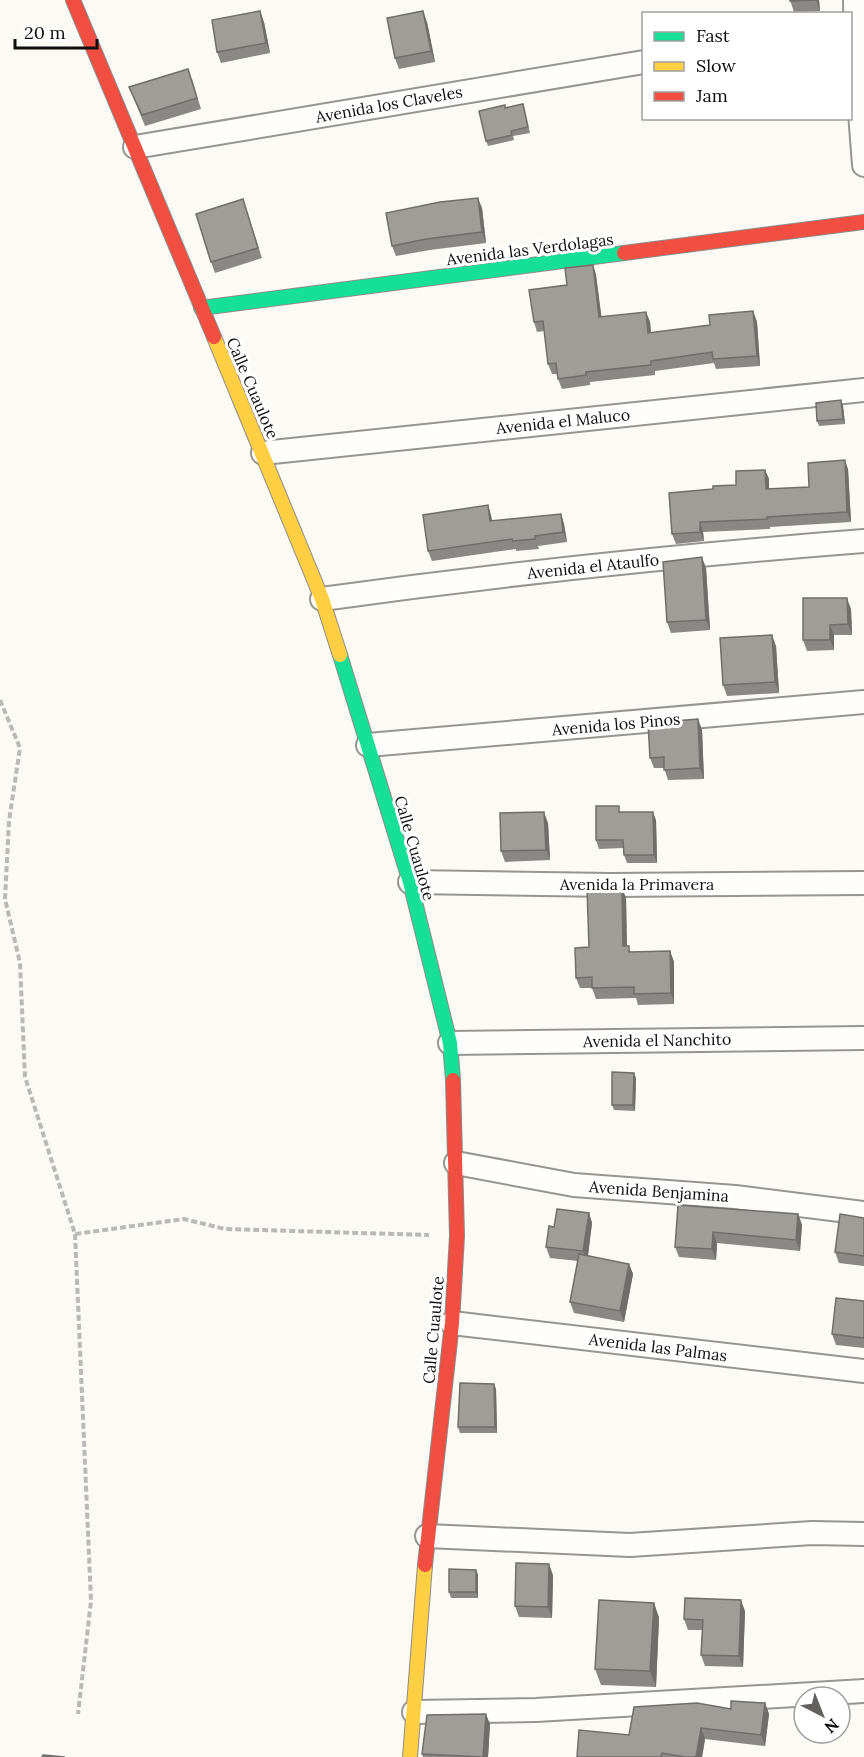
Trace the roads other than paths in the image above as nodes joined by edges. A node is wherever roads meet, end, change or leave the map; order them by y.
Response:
1 (73, 0) edge
2 (855, 0) edge
3 (853, 27) edge
4 (860, 59) edge
5 (642, 62) edge
6 (135, 147) junction
7 (864, 165) edge
8 (864, 222) edge
9 (201, 308) junction
10 (864, 390) edge
11 (263, 453) junction
12 (864, 541) edge
13 (322, 599) junction
14 (864, 702) edge
15 (368, 746) junction
16 (410, 882) junction
17 (864, 883) edge
18 (864, 1038) edge
19 (450, 1043) junction
20 (456, 1163) junction
21 (864, 1213) edge
22 (452, 1323) junction
23 (864, 1371) edge
24 (864, 1534) edge
25 (427, 1536) junction
26 (864, 1691) edge
27 (414, 1712) junction
28 (410, 1757) edge

1 - 6 street, Calle Cuaulote
2 - 3 street
3 - 4 street
4 - 7 street
5 - 6 street, Avenida los Claveles
6 - 9 street, Calle Cuaulote
8 - 9 street, Avenida las Verdolagas
9 - 11 street, Calle Cuaulote
10 - 11 street, Avenida el Maluco
11 - 13 street, Calle Cuaulote
12 - 13 street, Avenida el Ataulfo
13 - 15 street, Calle Cuaulote
14 - 15 street, Avenida los Pinos
15 - 16 street, Calle Cuaulote
16 - 17 street, Avenida la Primavera
16 - 19 street, Calle Cuaulote
18 - 19 street, Avenida el Nanchito
19 - 20 street, Calle Cuaulote
20 - 21 street, Avenida Benjamina
20 - 22 street, Calle Cuaulote
22 - 23 street, Avenida las Palmas
22 - 25 street, Calle Cuaulote
24 - 25 street
25 - 27 street, Calle Cuaulote
26 - 27 street
27 - 28 street, Calle Cuaulote

